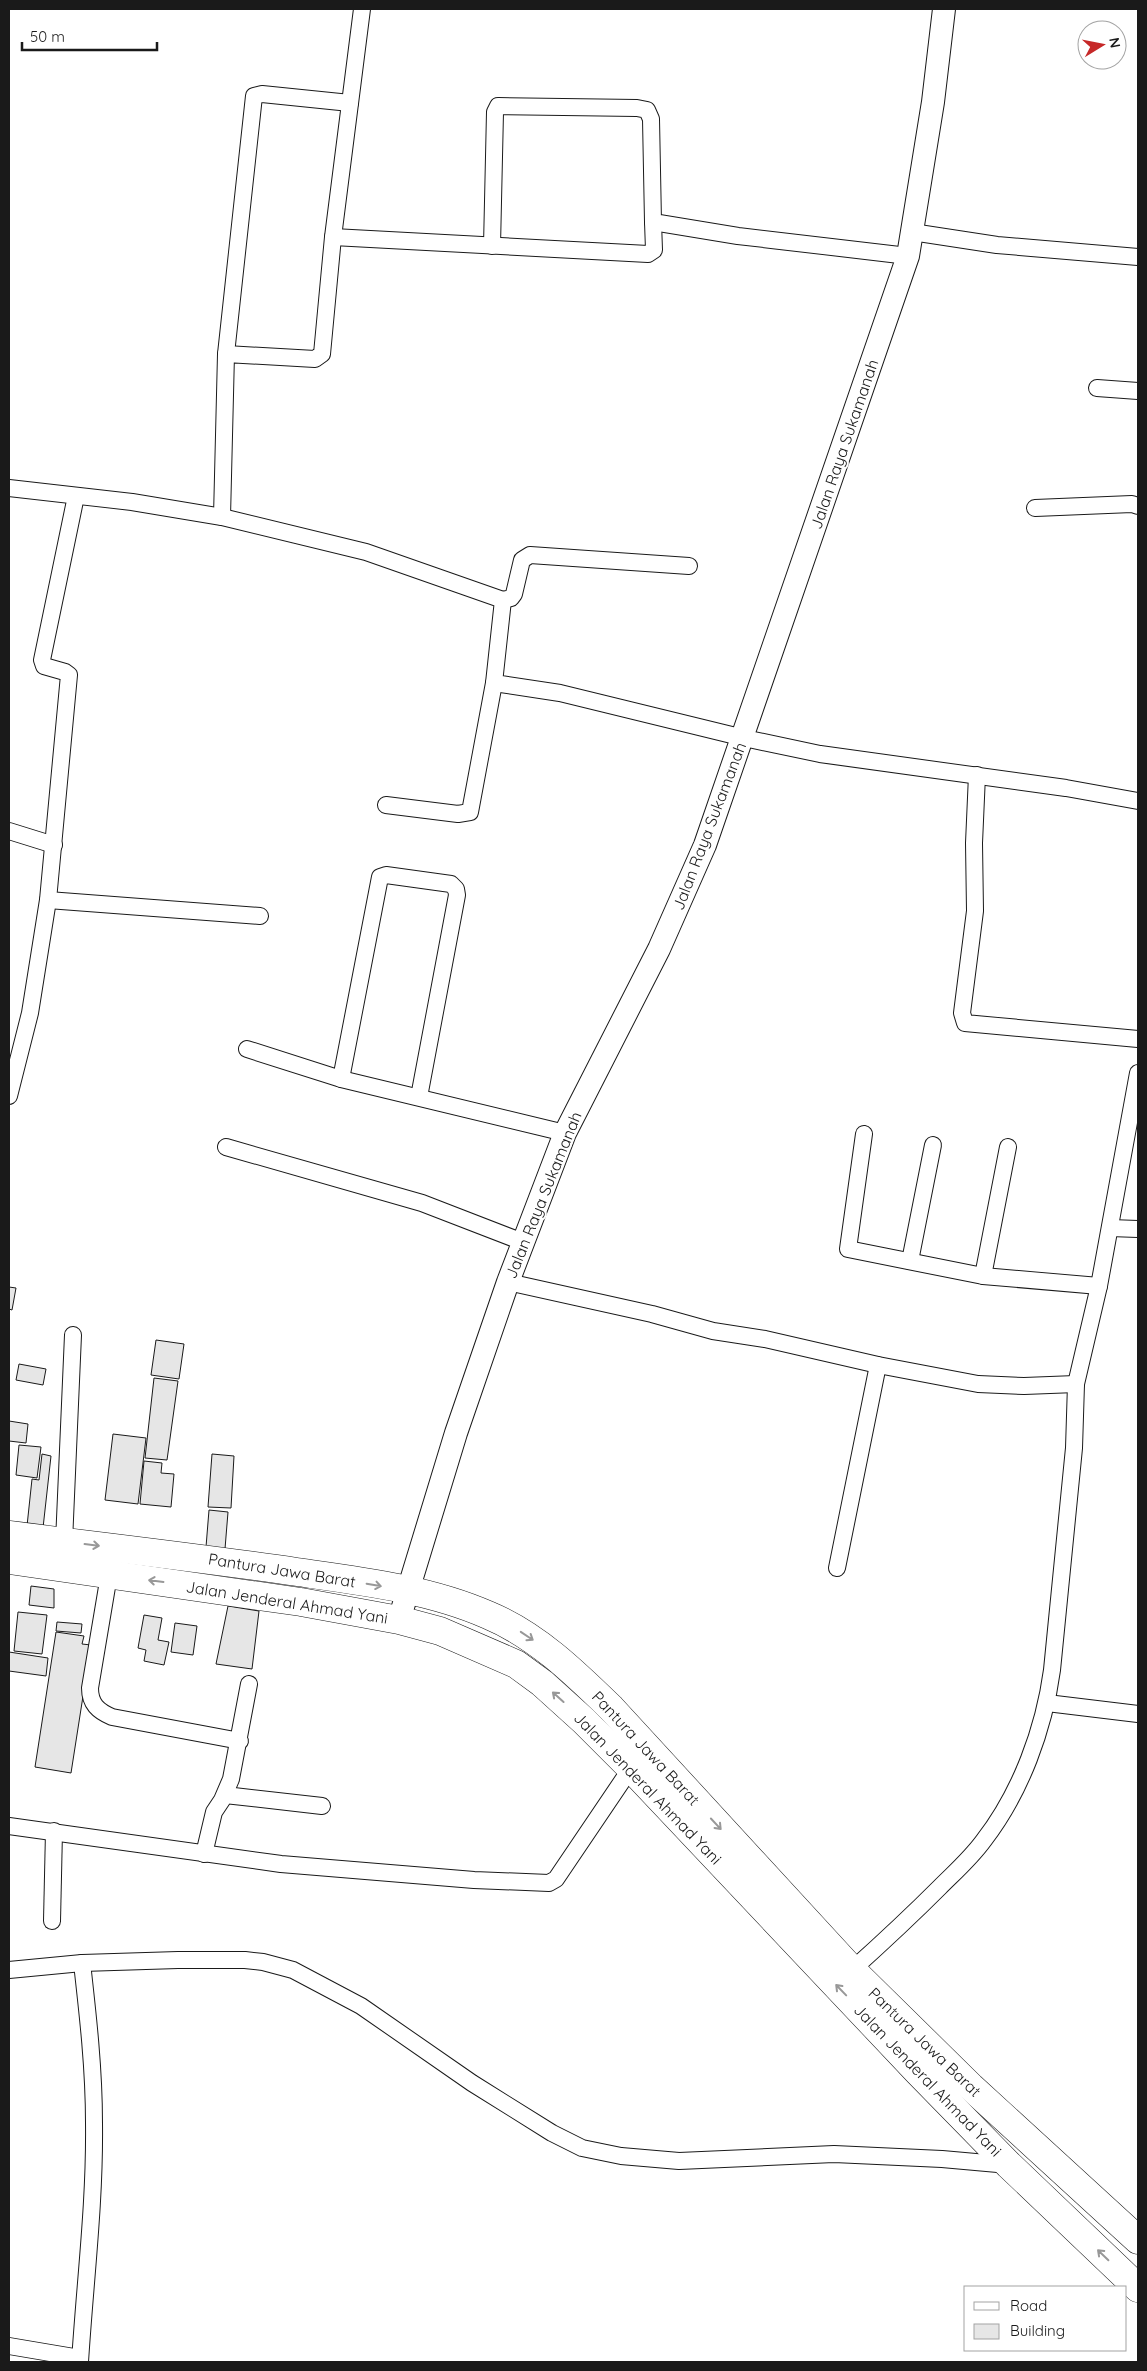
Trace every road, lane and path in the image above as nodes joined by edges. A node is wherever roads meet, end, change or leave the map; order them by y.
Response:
1 (362, 9) edge
2 (944, 9) edge
3 (350, 103) junction
4 (654, 222) junction
5 (912, 232) junction
6 (333, 237) junction
7 (492, 246) junction
8 (908, 256) junction
9 (1138, 257) edge
10 (226, 354) junction
11 (1098, 388) dead end
12 (1138, 391) edge
13 (9, 488) edge
14 (76, 496) junction
15 (1138, 506) edge
16 (1035, 508) dead end
17 (222, 517) junction
18 (689, 566) dead end
19 (503, 600) junction
20 (494, 683) junction
21 (744, 738) junction
22 (976, 775) junction
23 (1138, 801) edge
24 (386, 805) dead end
25 (9, 831) edge
26 (54, 845) junction
27 (48, 900) junction
28 (260, 916) dead end
29 (1138, 1039) edge
30 (247, 1049) dead end
31 (1138, 1073) edge
32 (341, 1079) junction
33 (9, 1096) edge
34 (419, 1097) junction
35 (565, 1133) junction
36 (864, 1134) dead end
37 (933, 1146) dead end
38 (226, 1147) dead end
39 (1008, 1147) dead end
40 (1110, 1228) junction
41 (1138, 1229) edge
42 (523, 1242) junction
43 (910, 1261) junction
44 (983, 1276) junction
45 (508, 1282) junction
46 (1099, 1286) junction
47 (73, 1335) dead end
48 (878, 1365) junction
49 (1076, 1384) junction
50 (9, 1535) edge
51 (64, 1542) junction
52 (9, 1560) edge
53 (837, 1568) dead end
54 (109, 1575) junction
55 (408, 1590) junction
56 (399, 1620) junction
57 (249, 1684) dead end
58 (1047, 1703) junction
59 (1138, 1714) edge
60 (240, 1741) junction
61 (631, 1768) junction
62 (225, 1795) junction
63 (322, 1806) dead end
64 (9, 1826) edge
65 (54, 1831) junction
66 (204, 1854) junction
67 (52, 1921) dead end
68 (82, 1963) junction
69 (9, 1970) edge
70 (852, 1970) junction
71 (1009, 2165) junction
72 (1138, 2240) edge
73 (1138, 2288) edge
74 (9, 2346) edge
75 (80, 2360) edge

1 - 3 street
2 - 5 street, Jalan Raya Sukamanah
3 - 6 street
3 - 10 street
4 - 7 street
4 - 7 street
4 - 8 street
5 - 8 street, Jalan Raya Sukamanah
5 - 9 street
6 - 7 street
6 - 10 street
8 - 21 street, Jalan Raya Sukamanah
10 - 17 street
11 - 12 street
13 - 14 street
14 - 17 street
14 - 26 street
15 - 16 street
17 - 19 street
18 - 19 street
19 - 20 street
20 - 21 street
20 - 24 street
21 - 22 street
21 - 35 street, Jalan Raya Sukamanah
22 - 23 street
22 - 29 street
25 - 26 street
26 - 27 street
27 - 28 street
27 - 33 street
30 - 32 street
31 - 40 street
32 - 34 street
32 - 34 street
34 - 35 street
35 - 42 street, Jalan Raya Sukamanah
36 - 43 street
37 - 43 street
38 - 42 street
39 - 44 street
40 - 41 street
40 - 46 street
42 - 45 street, Jalan Raya Sukamanah
43 - 44 street
44 - 46 street
45 - 48 street
45 - 55 street, Jalan Raya Sukamanah
46 - 49 street
47 - 51 street
48 - 49 street
48 - 53 street
49 - 58 street
50 - 51 highway, Pantura Jawa Barat
51 -> 55 highway, Pantura Jawa Barat
52 - 54 highway, Jalan Jenderal Ahmad Yani
56 -> 54 highway, Jalan Jenderal Ahmad Yani
54 - 60 street
55 - 56 street, Jalan Raya Sukamanah
55 -> 70 highway, Pantura Jawa Barat
61 -> 56 highway, Jalan Jenderal Ahmad Yani
57 - 60 street
58 - 59 street
58 - 70 street
60 - 62 street
61 - 66 street
71 -> 61 highway, Jalan Jenderal Ahmad Yani
62 - 63 street
62 - 66 street
64 - 65 street
65 - 66 street
65 - 67 street
68 - 69 street
68 - 71 street
68 - 75 street
70 - 72 highway, Pantura Jawa Barat
73 -> 71 highway, Jalan Jenderal Ahmad Yani
74 - 75 street

